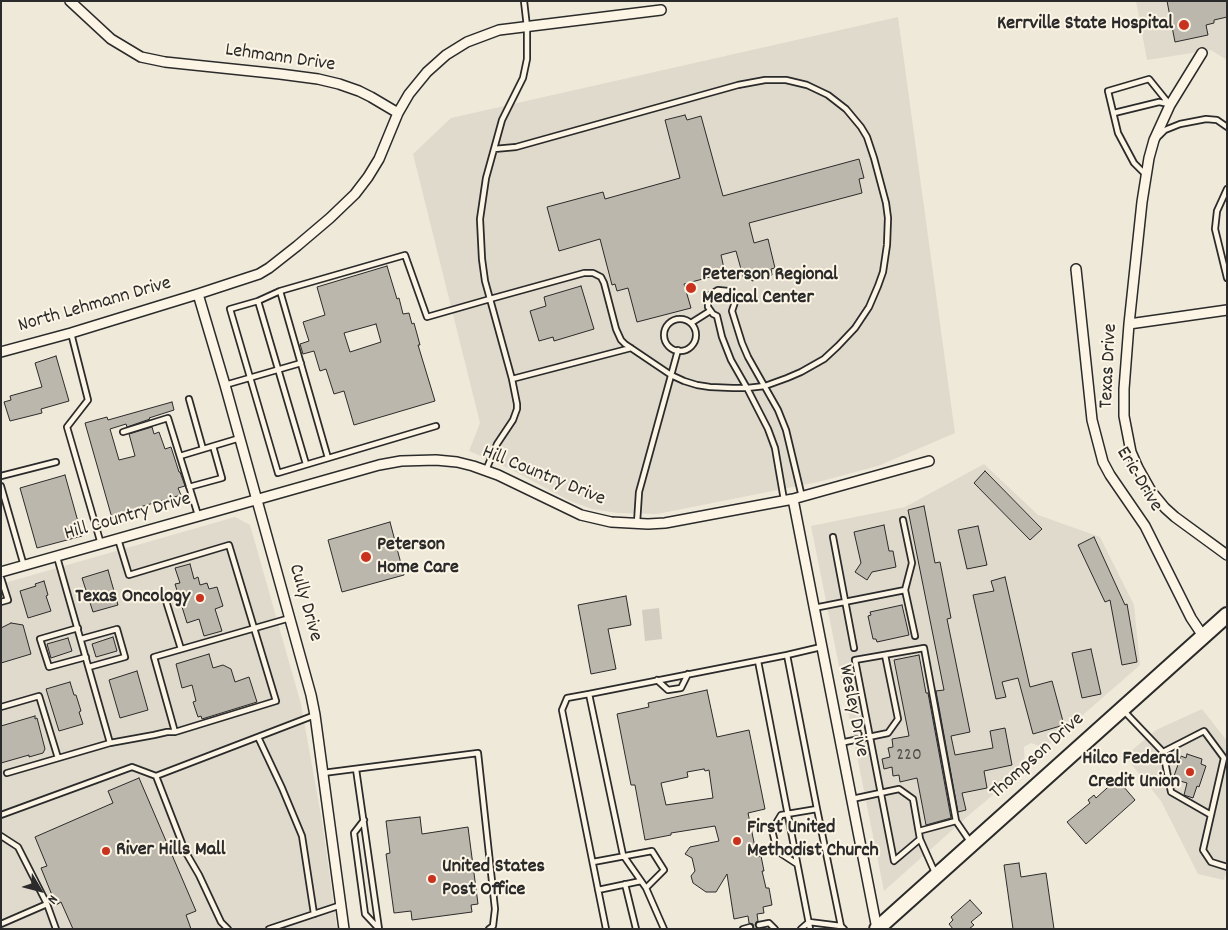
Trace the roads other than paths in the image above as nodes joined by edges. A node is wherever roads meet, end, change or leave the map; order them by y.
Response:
1 (70, 1) edge
2 (524, 1) edge
3 (661, 10) dead end
4 (527, 27) junction
5 (1202, 54) dead end
6 (1170, 105) junction
7 (1114, 113) junction
8 (398, 114) junction
9 (1227, 127) edge
10 (1154, 140) junction
11 (494, 149) junction
12 (1146, 174) junction
13 (1227, 188) edge
14 (1076, 269) dead end
15 (1227, 278) edge
16 (280, 290) junction
17 (198, 294) junction
18 (490, 299) junction
19 (258, 300) junction
20 (1227, 310) edge
21 (710, 311) junction
22 (691, 323) junction
23 (1129, 324) junction
24 (71, 332) junction
25 (631, 348) junction
26 (678, 350) junction
27 (1, 352) edge
28 (301, 363) junction
29 (278, 370) junction
30 (671, 375) junction
31 (250, 378) junction
32 (512, 380) junction
33 (225, 385) junction
34 (765, 386) junction
35 (748, 388) junction
36 (189, 398) dead end
37 (436, 426) dead end
38 (123, 432) dead end
39 (240, 438) junction
40 (213, 446) junction
41 (203, 449) junction
42 (180, 456) junction
43 (328, 458) junction
44 (929, 461) dead end
45 (56, 462) dead end
46 (306, 464) junction
47 (486, 470) junction
48 (1, 476) edge
49 (1, 486) edge
50 (190, 487) junction
51 (793, 499) junction
52 (256, 500) junction
53 (199, 517) junction
54 (903, 520) dead end
55 (637, 524) junction
56 (833, 538) dead end
57 (118, 540) junction
58 (101, 544) junction
59 (1227, 555) edge
60 (58, 557) junction
61 (24, 566) junction
62 (1, 572) edge
63 (1, 578) edge
64 (905, 590) junction
65 (166, 601) dead end
66 (1, 602) edge
67 (845, 602) junction
68 (814, 608) junction
69 (1227, 616) edge
70 (290, 618) junction
71 (78, 628) junction
72 (254, 628) junction
73 (1227, 628) edge
74 (1206, 634) junction
75 (915, 636) dead end
76 (81, 639) junction
77 (821, 647) junction
78 (854, 648) dead end
79 (181, 649) junction
80 (787, 655) junction
81 (885, 655) junction
82 (86, 657) junction
83 (758, 661) junction
84 (89, 667) junction
85 (688, 674) junction
86 (656, 680) junction
87 (589, 694) junction
88 (1, 707) edge
89 (1122, 709) junction
90 (315, 715) junction
91 (175, 732) junction
92 (258, 737) junction
93 (870, 737) junction
94 (110, 743) junction
95 (840, 743) junction
96 (1163, 752) junction
97 (58, 758) junction
98 (356, 769) junction
99 (7, 773) dead end
100 (323, 773) junction
101 (156, 776) junction
102 (880, 793) junction
103 (851, 799) junction
104 (817, 809) junction
105 (1, 814) edge
106 (788, 814) junction
107 (1211, 815) junction
108 (364, 820) junction
109 (956, 821) junction
110 (919, 831) junction
111 (1, 836) edge
112 (920, 839) junction
113 (972, 844) junction
114 (623, 856) junction
115 (592, 862) junction
116 (798, 865) junction
117 (1227, 867) edge
118 (936, 876) junction
119 (641, 881) junction
120 (625, 884) junction
121 (646, 888) junction
122 (598, 890) junction
123 (47, 904) junction
124 (341, 905) junction
125 (314, 914) junction
126 (809, 922) junction
127 (1, 924) edge
128 (759, 925) dead end
129 (750, 927) dead end
130 (842, 927) edge
131 (56, 929) edge
132 (228, 929) edge
133 (269, 929) edge
134 (344, 929) edge
135 (379, 929) edge
136 (488, 929) edge
137 (606, 929) edge
138 (636, 929) edge
139 (664, 929) edge
140 (743, 929) edge
141 (775, 929) edge
142 (801, 929) edge
143 (810, 929) edge
144 (877, 929) edge

1 - 8 street, Lehmann Drive
2 - 4 lane
3 - 4 street
4 - 8 street
4 - 11 lane
5 - 6 street, Texas Drive
6 - 7 lane
6 - 7 lane
6 - 10 street, Texas Drive
7 - 12 lane
8 - 17 street
9 - 10 lane
10 - 12 street, Texas Drive
11 - 18 lane
11 - 34 lane
12 - 23 street, Texas Drive
13 - 15 lane
14 - 74 street, Eric Drive
16 - 18 lane
16 - 19 lane
16 - 28 lane
17 - 24 street, North Lehmann Drive
17 - 33 street, Cully Drive
18 - 25 lane
18 - 32 lane
19 - 29 lane
19 - 31 lane
20 - 23 street
21 - 22 lane
21 - 34 lane
21 - 35 lane
22 - 26 lane
22 - 26 lane
23 - 59 street, Texas Drive
24 - 27 street, North Lehmann Drive
24 - 58 lane
25 - 30 lane
25 - 32 lane
26 - 30 lane
28 - 29 lane
28 - 43 lane
29 - 31 lane
29 - 46 lane
30 - 35 lane
30 - 55 lane
31 - 33 lane
31 - 46 lane
32 - 47 lane
33 - 39 street, Cully Drive
34 - 35 lane
34 - 51 lane
35 - 51 lane
36 - 41 lane
37 - 43 lane
38 - 42 lane
39 - 40 lane
39 - 52 street, Cully Drive
40 - 41 lane
40 - 50 lane
41 - 42 lane
42 - 50 lane
43 - 46 lane
44 - 51 street, Hill Country Drive
45 - 48 lane
47 - 52 street, Hill Country Drive
47 - 55 street, Hill Country Drive
49 - 61 lane
50 - 53 lane
51 - 55 street, Hill Country Drive
51 - 68 street, Wesley Drive
52 - 53 street, Hill Country Drive
52 - 70 street, Cully Drive
53 - 57 street, Hill Country Drive
54 - 64 lane
56 - 67 lane
57 - 58 street, Hill Country Drive
57 - 72 lane
58 - 60 street, Hill Country Drive
60 - 61 street, Hill Country Drive
60 - 71 lane
61 - 62 street, Hill Country Drive
63 - 66 lane
64 - 67 lane
64 - 75 lane
65 - 79 lane
67 - 68 lane
67 - 78 lane
68 - 77 street, Wesley Drive
69 - 74 main road, Thompson Drive
70 - 72 lane
70 - 90 street, Cully Drive
71 - 76 lane
71 - 82 lane
72 - 79 lane
72 - 91 lane
73 - 74 main road
74 - 89 main road, Thompson Drive
76 - 82 lane
76 - 84 lane
77 - 80 lane
77 - 95 street, Wesley Drive
79 - 91 lane
80 - 83 lane
80 - 104 lane
81 - 93 lane
81 - 93 lane
81 - 109 lane
82 - 84 lane
83 - 85 lane
83 - 106 lane
84 - 94 lane
85 - 86 lane
85 - 86 lane
86 - 87 lane
87 - 114 lane
87 - 115 lane
88 - 97 lane
89 - 96 lane
89 - 113 main road, Thompson Drive
90 - 92 lane
90 - 100 street, Cully Drive
91 - 94 lane
92 - 101 lane
92 - 125 lane
93 - 95 lane
93 - 102 lane
94 - 97 lane
95 - 103 street, Wesley Drive
96 - 107 lane
96 - 107 lane
97 - 99 lane
98 - 100 lane
98 - 108 lane
98 - 136 lane
100 - 124 street, Cully Drive
101 - 105 lane
101 - 132 lane
102 - 103 lane
102 - 110 lane
102 - 112 lane
103 - 144 street, Wesley Drive
104 - 106 lane
104 - 130 lane
106 - 116 lane
106 - 116 lane
107 - 117 lane
108 - 135 lane
108 - 135 lane
109 - 110 lane
109 - 113 lane
110 - 112 lane
111 - 123 lane
112 - 118 lane
113 - 118 main road, Thompson Drive
114 - 115 lane
114 - 119 lane
114 - 121 lane
115 - 122 lane
116 - 126 lane
118 - 144 main road, Thompson Drive
119 - 120 lane
119 - 121 lane
120 - 122 lane
120 - 138 lane
121 - 139 lane
122 - 137 lane
123 - 127 lane
123 - 131 lane
124 - 125 lane
124 - 134 street, Cully Drive
125 - 133 lane
126 - 130 lane
126 - 142 lane
126 - 143 lane
128 - 141 lane
129 - 140 lane

